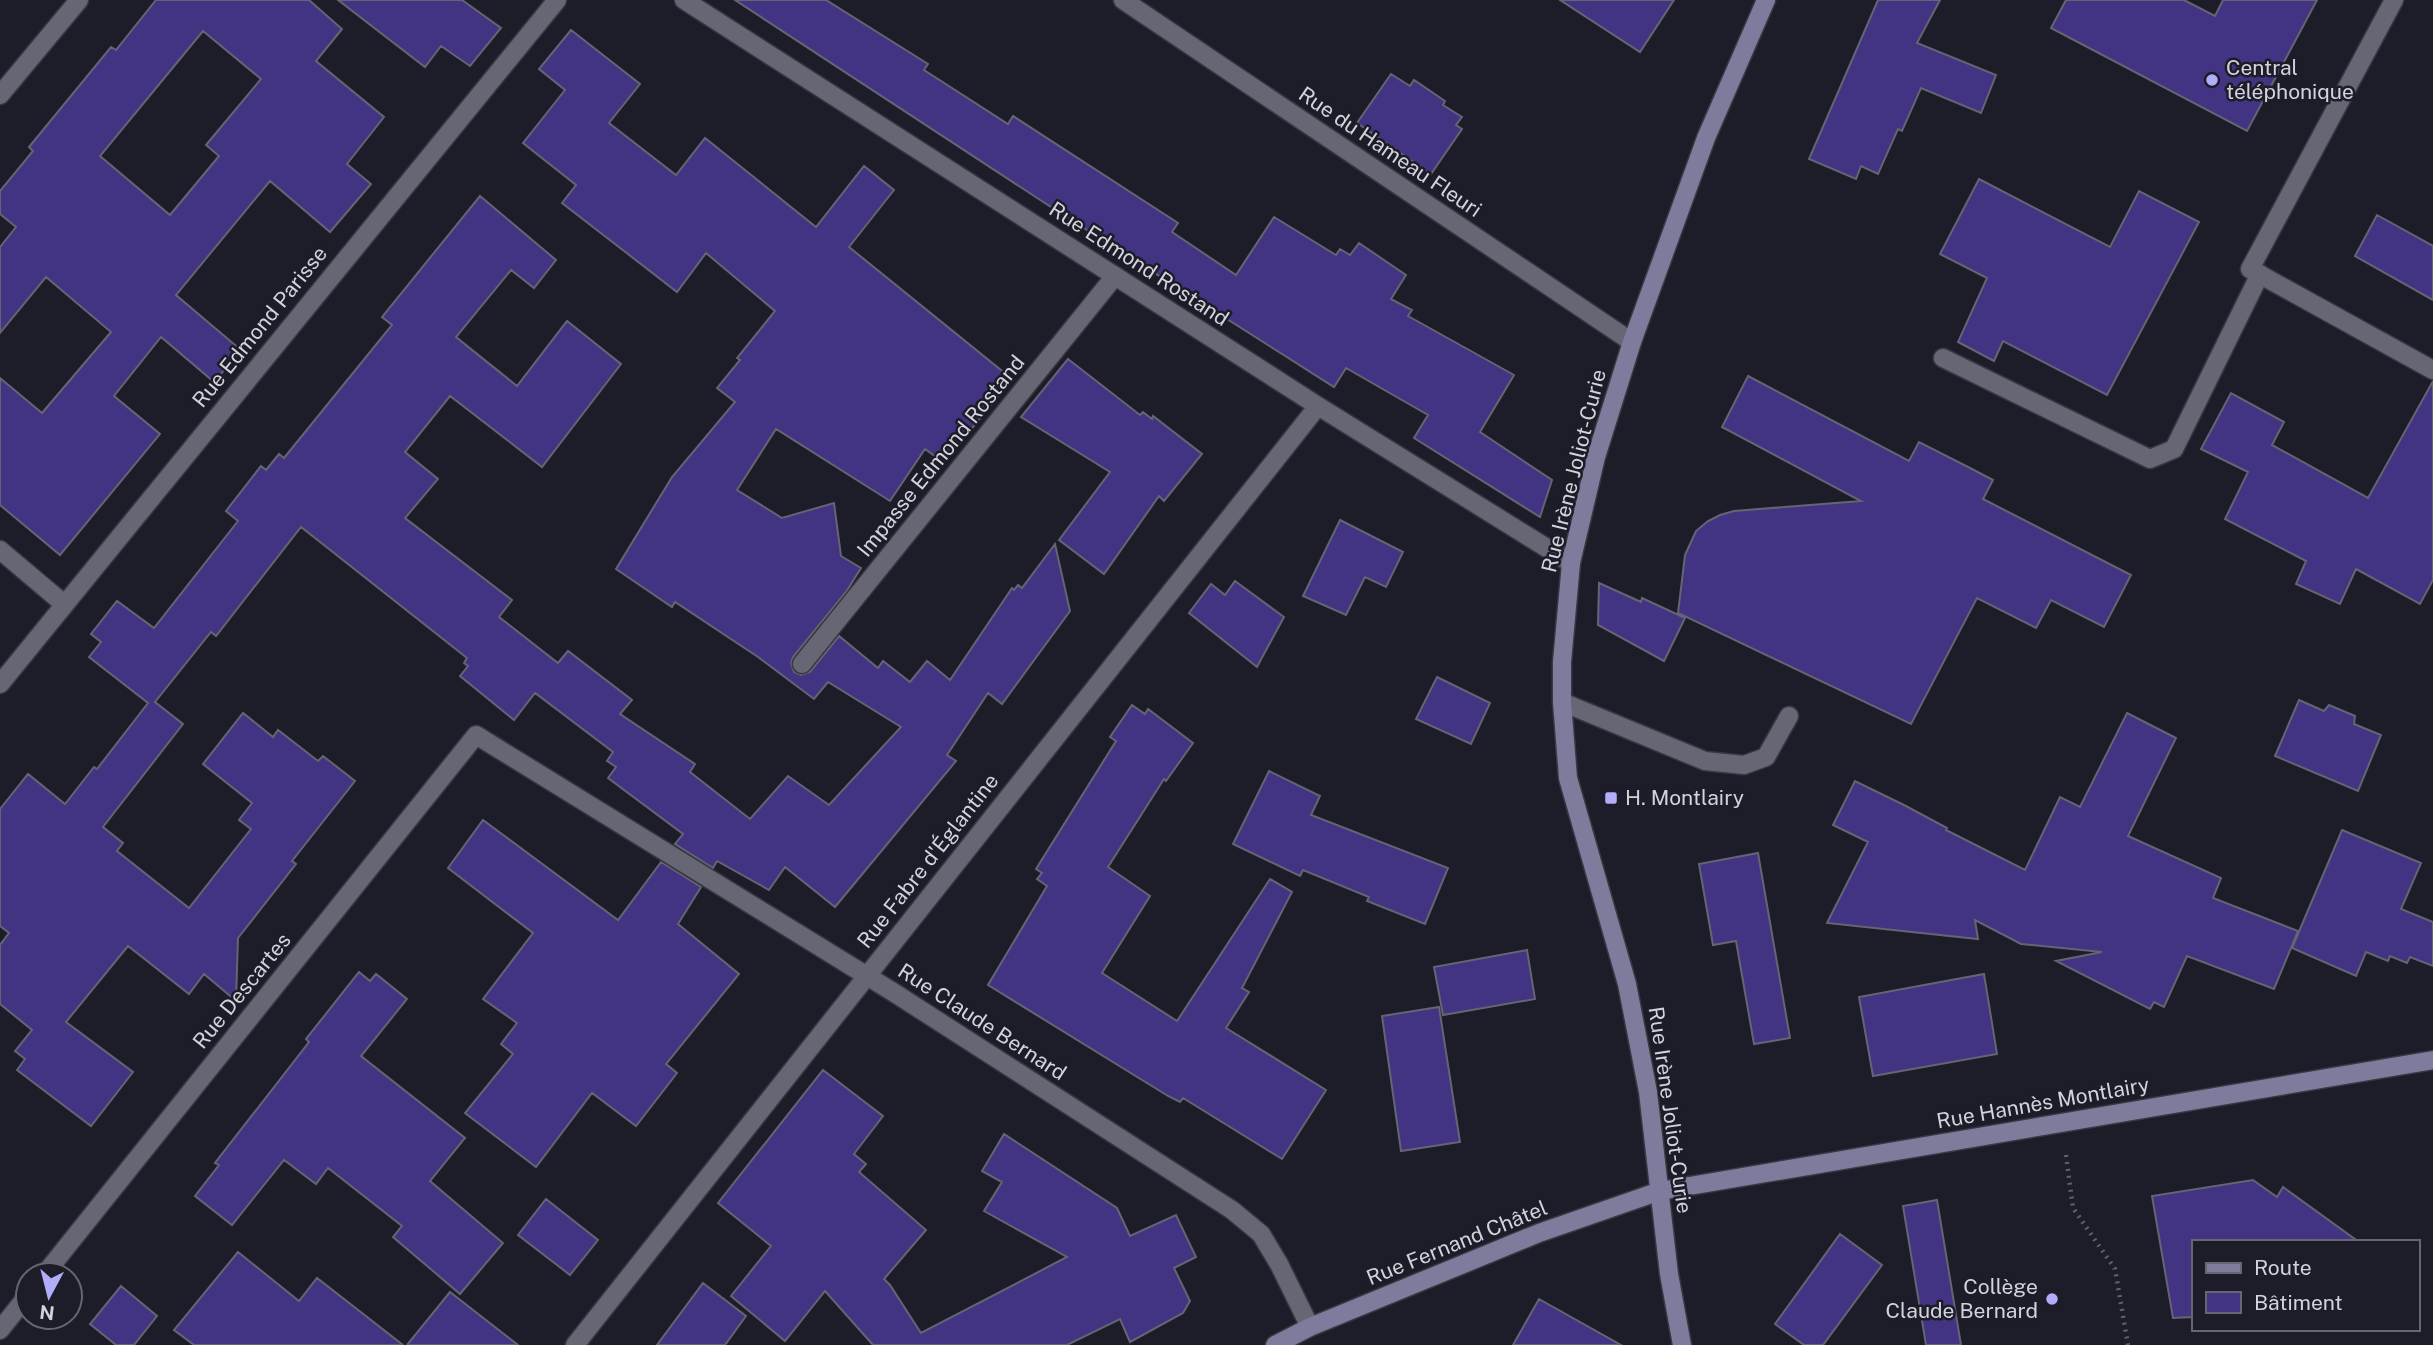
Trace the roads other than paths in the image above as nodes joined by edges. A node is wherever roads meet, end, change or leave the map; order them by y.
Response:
1 (79, 0) edge
2 (557, 0) edge
3 (684, 0) edge
4 (1123, 0) edge
5 (1766, 0) edge
6 (2394, 0) edge
7 (0, 95) edge
8 (2260, 274) junction
9 (1115, 276) junction
10 (1632, 342) junction
11 (1943, 358) dead end
12 (2433, 370) edge
13 (1318, 406) junction
14 (0, 550) edge
15 (1571, 563) junction
16 (64, 604) junction
17 (802, 664) dead end
18 (0, 684) edge
19 (1562, 702) junction
20 (1788, 716) dead end
21 (475, 735) joint
22 (867, 975) junction
23 (2433, 1060) edge
24 (1660, 1191) junction
25 (55, 1261) edge
26 (14, 1312) edge
27 (1310, 1327) junction
28 (0, 1330) edge
29 (575, 1345) edge
30 (1275, 1345) edge
31 (1682, 1345) edge

1 - 7 street
2 - 16 street, Rue Edmond Parisse
3 - 9 street, Rue Edmond Rostand
4 - 10 street, Rue du Hameau Fleuri
5 - 10 street, Rue Irène Joliot-Curie
6 - 8 street
8 - 11 street
8 - 12 street
9 - 13 street, Rue Edmond Rostand
9 - 17 street, Impasse Edmond Rostand
10 - 15 street, Rue Irène Joliot-Curie
13 - 15 street, Rue Edmond Rostand
13 - 22 street, Rue Fabre d'Églantine
14 - 16 street
15 - 19 street, Rue Irène Joliot-Curie
16 - 18 street, Rue Edmond Parisse
19 - 20 street
19 - 24 street, Rue Irène Joliot-Curie
21 - 22 street, Rue Claude Bernard
21 - 25 street, Rue Descartes
22 - 27 street, Rue Claude Bernard
22 - 29 street, Rue Fabre d'Églantine
23 - 24 street, Rue Hannès Montlairy
24 - 27 street, Rue Fernand Châtel
24 - 31 street, Rue Irène Joliot-Curie
26 - 28 street
27 - 30 street, Rue Fernand Châtel

